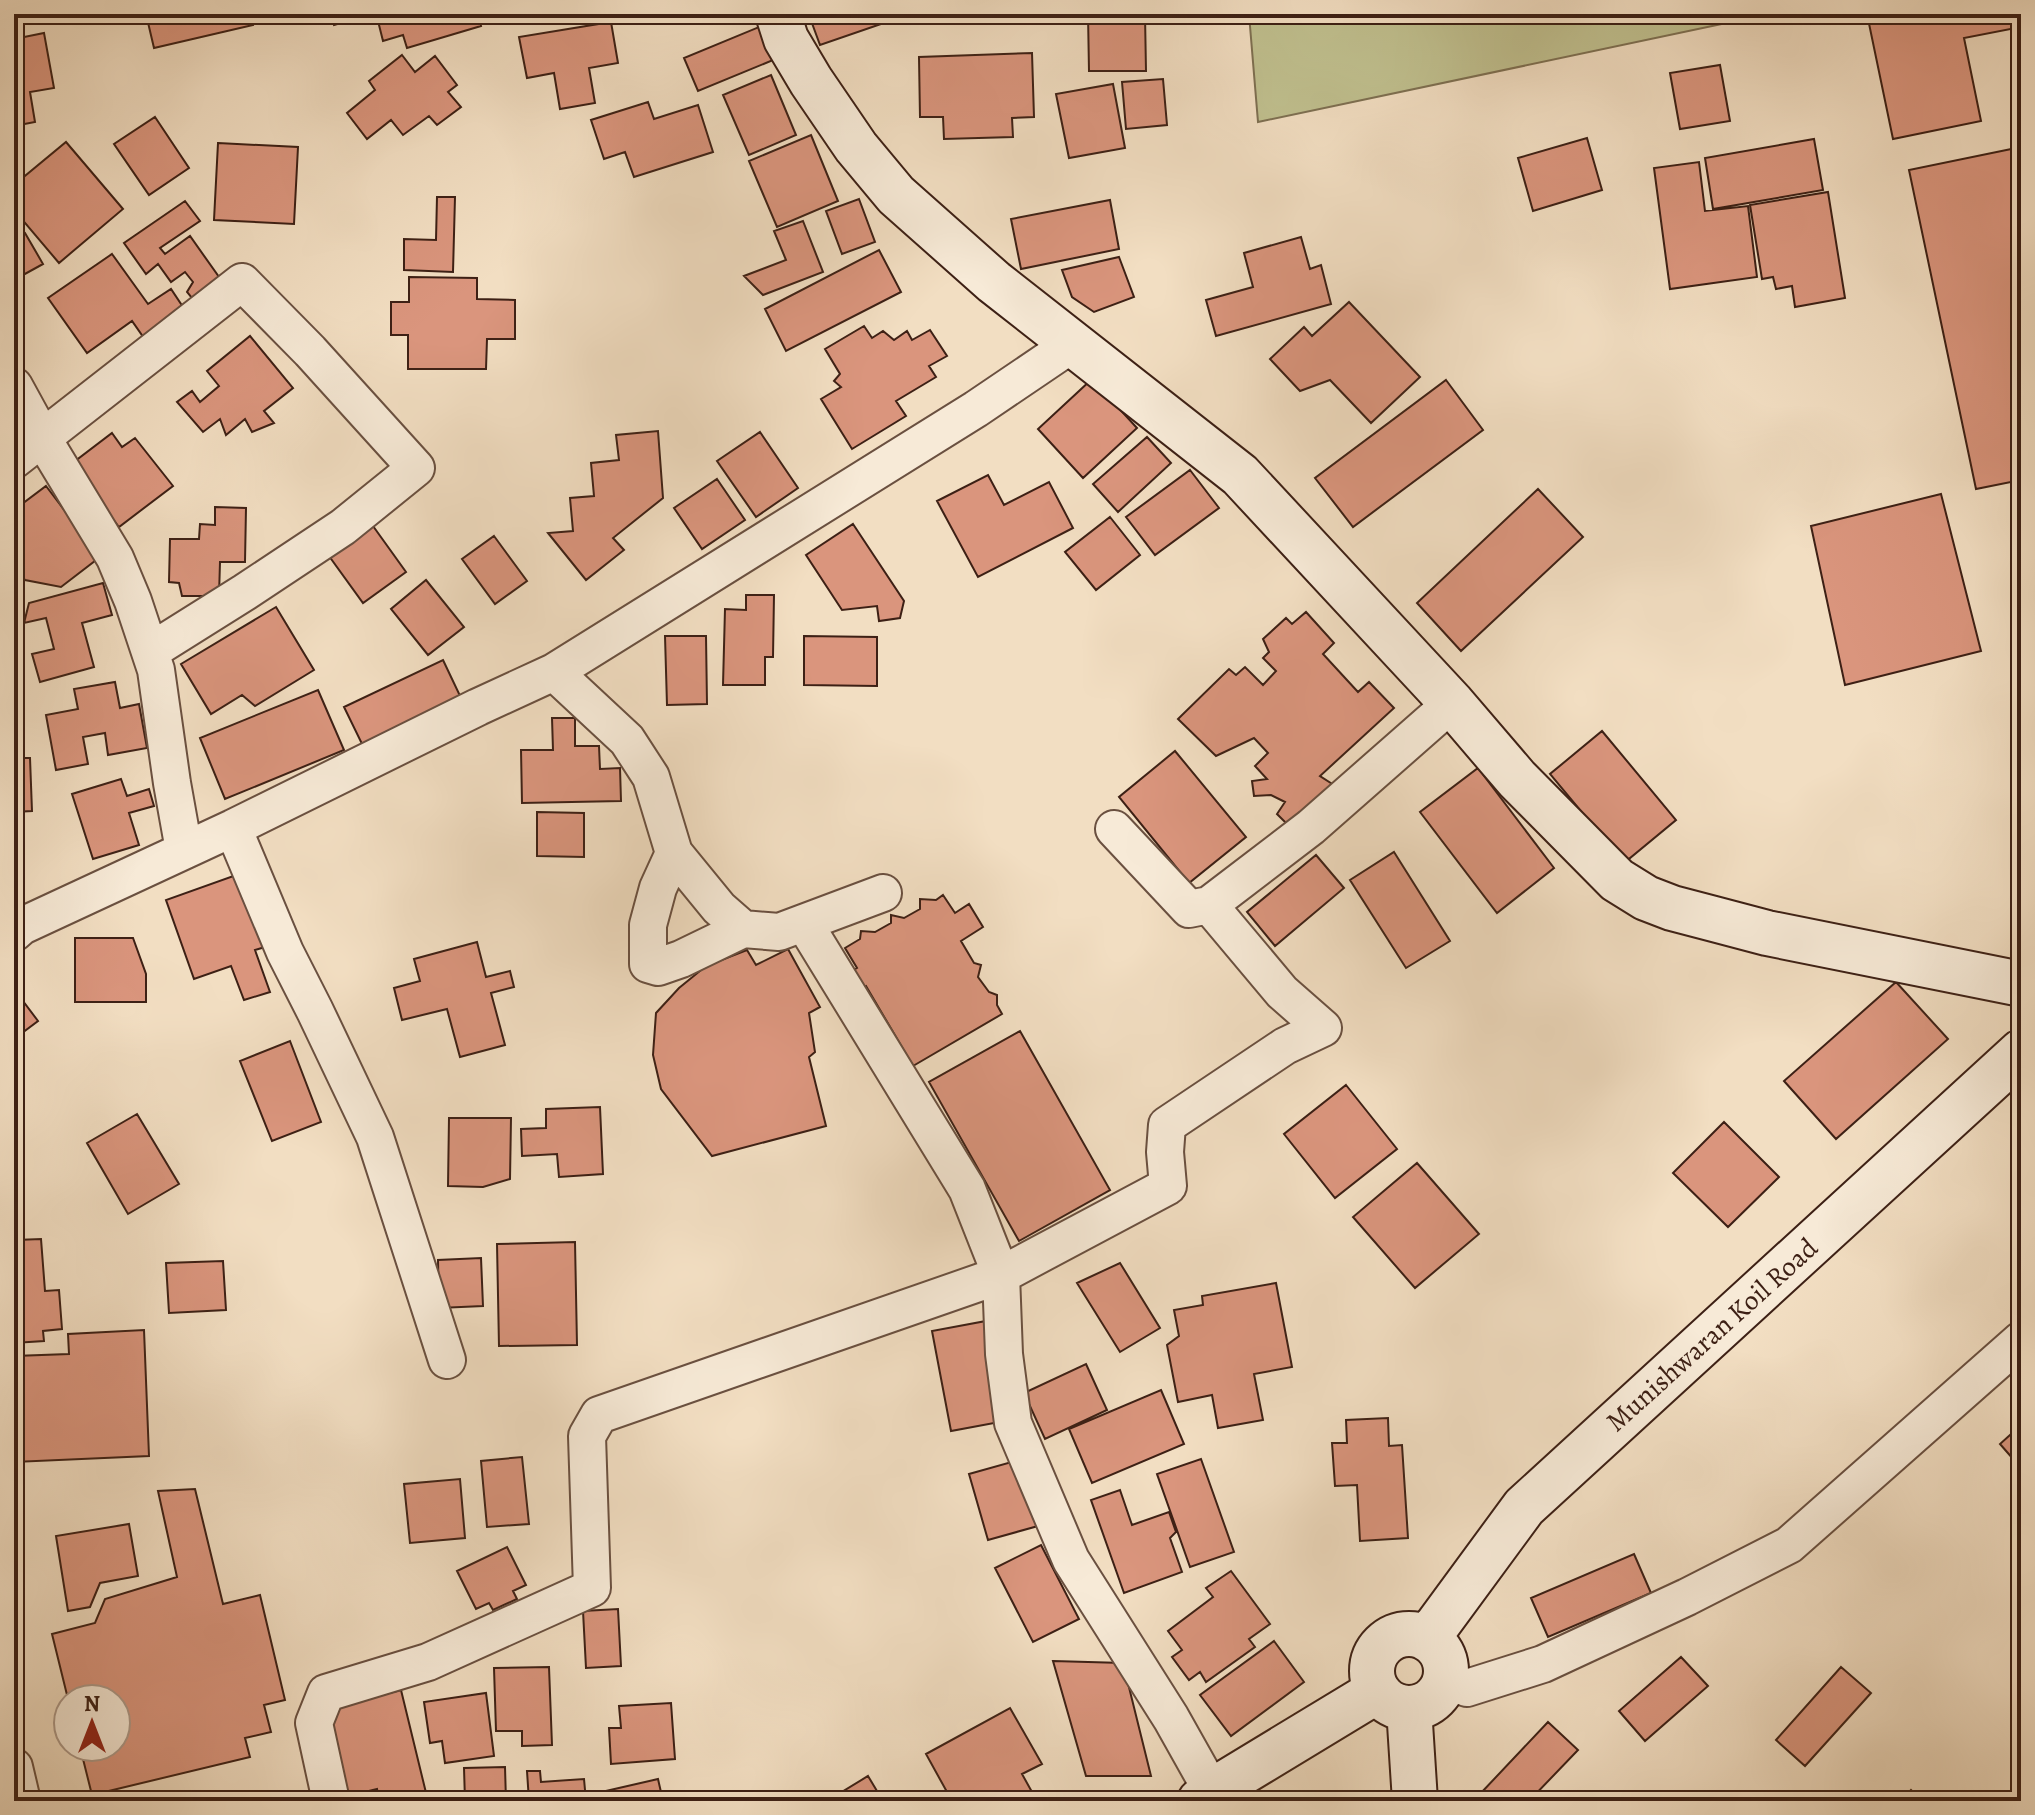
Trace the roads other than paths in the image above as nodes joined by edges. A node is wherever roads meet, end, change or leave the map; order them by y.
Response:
1 (778, 14) edge
2 (1072, 344) junction
3 (14, 386) edge
4 (43, 439) junction
5 (14, 460) edge
6 (151, 651) junction
7 (554, 672) junction
8 (1452, 703) junction
9 (233, 828) junction
10 (1114, 829) dead end
11 (184, 850) junction
12 (674, 853) junction
13 (883, 893) dead end
14 (1209, 905) junction
15 (804, 923) junction
16 (743, 929) junction
17 (14, 933) edge
18 (2021, 984) edge
19 (2021, 1052) edge
20 (1001, 1275) junction
21 (2021, 1340) edge
22 (447, 1360) dead end
23 (1427, 1639) junction
24 (1445, 1680) junction
25 (1393, 1699) junction
26 (1206, 1796) edge
27 (331, 1801) edge
28 (1415, 1801) edge

1 - 2 main road
2 - 7 street
2 - 8 main road
3 - 4 street
4 - 5 street
4 - 6 street
4 - 6 street
6 - 11 street
7 - 9 street
7 - 12 street
8 - 14 street
8 - 18 main road
9 - 11 street
9 - 22 street
10 - 14 street
11 - 17 street
12 - 16 street
12 - 16 street
13 - 15 street
14 - 20 street
15 - 16 street
15 - 20 street
19 - 23 main road, Munishwaran Koil Road
20 - 26 street
20 - 27 street
21 - 24 street
23 - 24 main road
23 - 25 main road
24 - 25 main road
25 - 26 main road
25 - 28 main road

